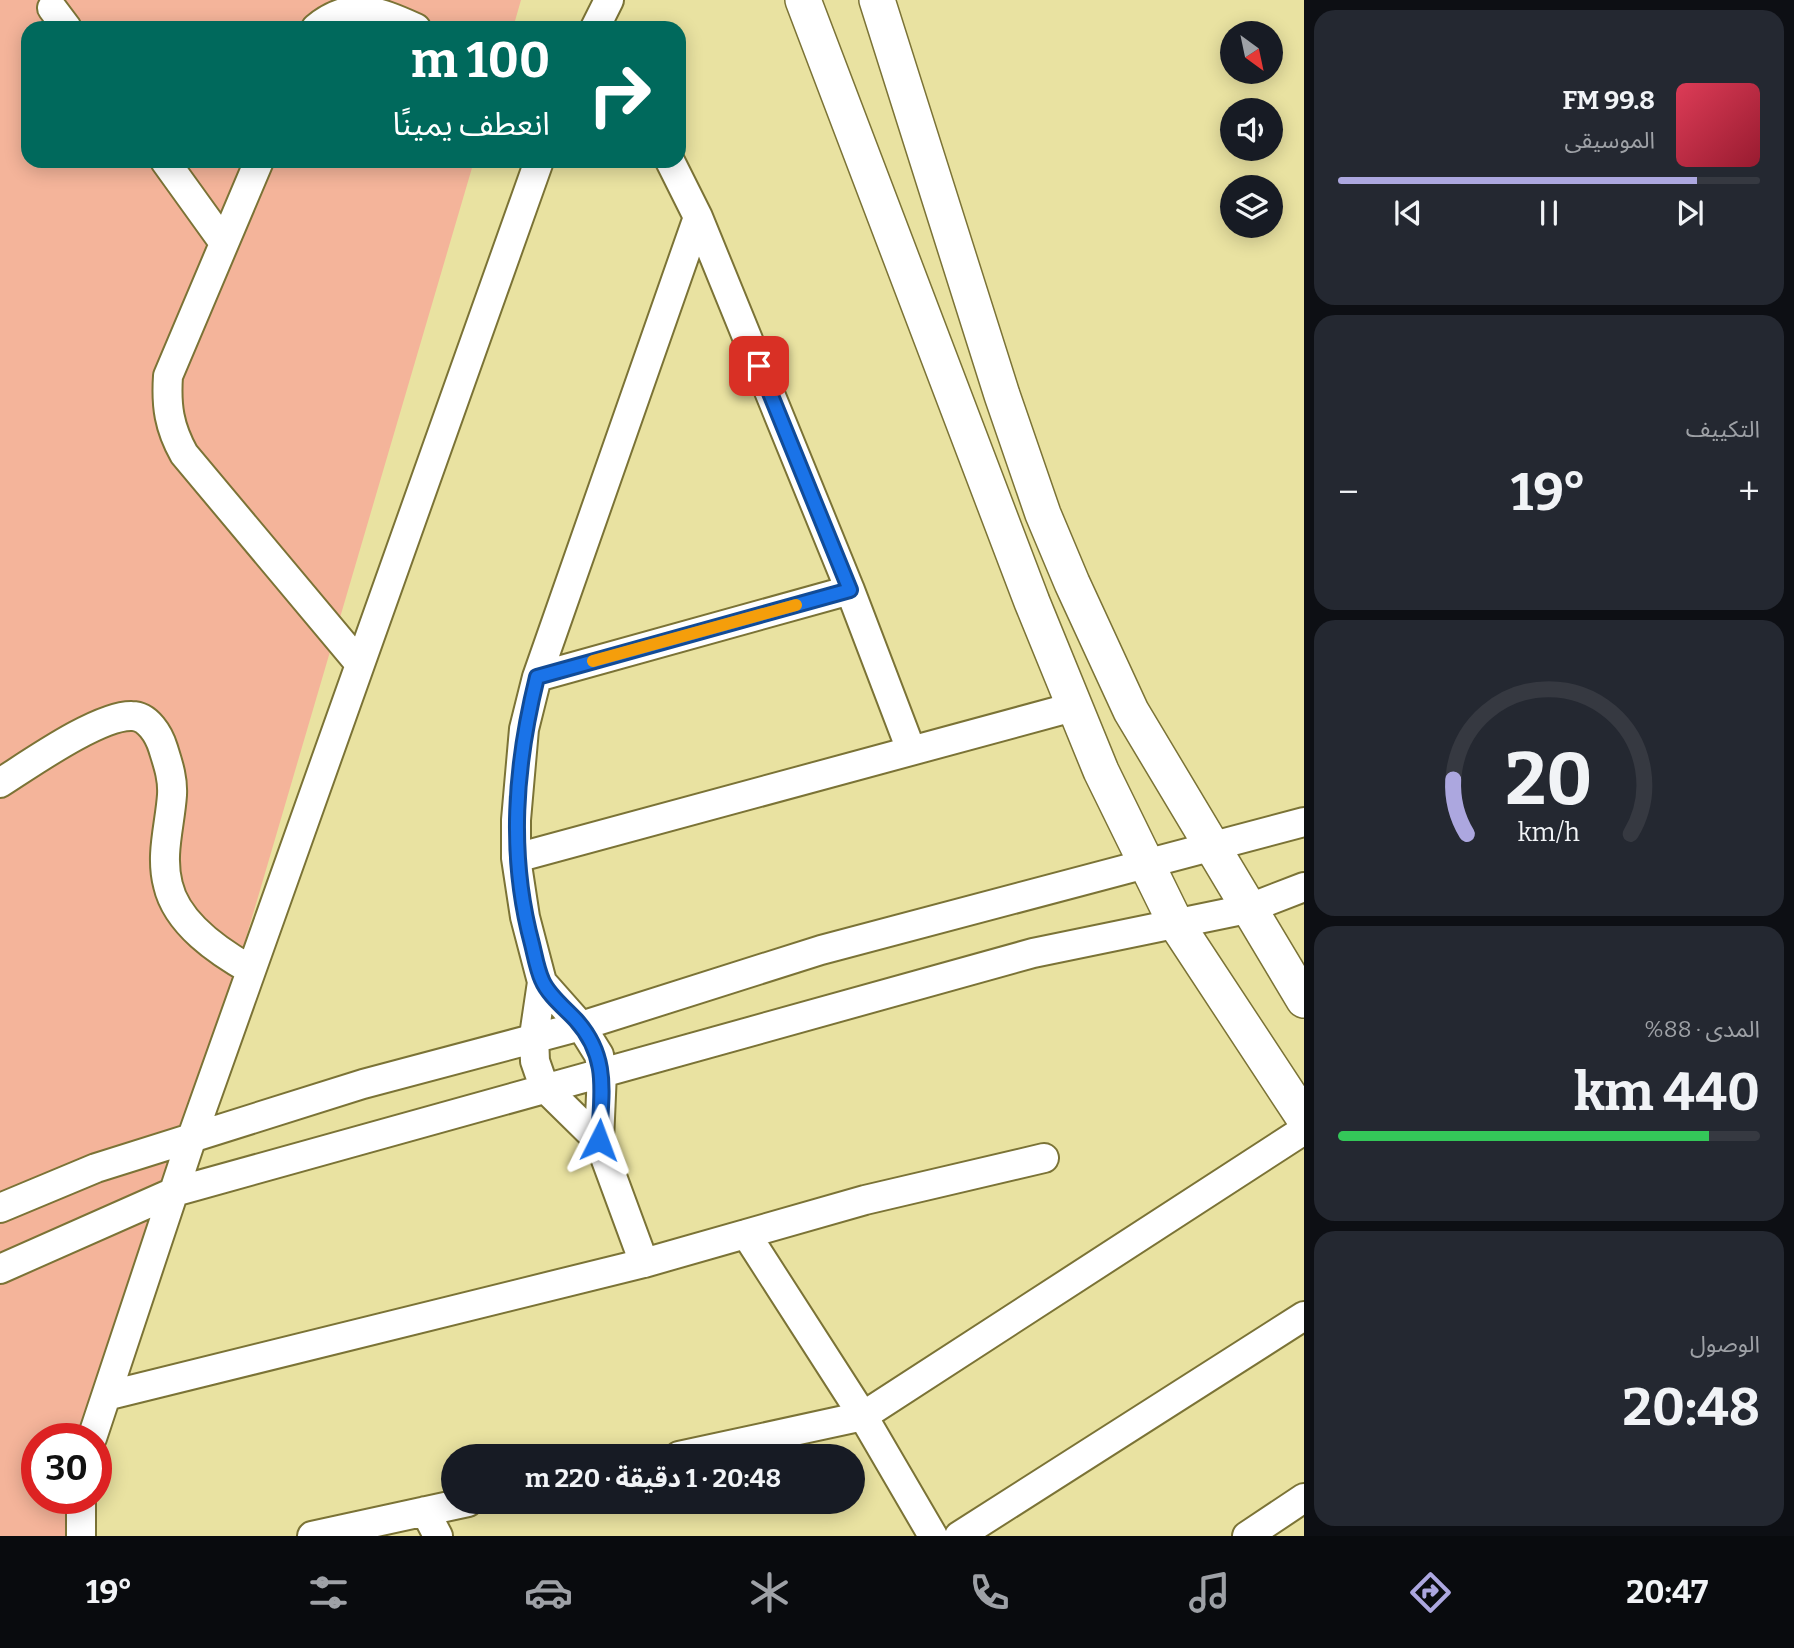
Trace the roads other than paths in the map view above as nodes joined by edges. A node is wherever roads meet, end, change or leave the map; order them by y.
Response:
1 (803, 0) edge
2 (877, 0) edge
3 (322, 21) edge
4 (400, 21) edge
5 (170, 168) edge
6 (256, 168) edge
7 (536, 168) edge
8 (674, 168) edge
9 (698, 217) junction
10 (224, 243) junction
11 (850, 590) junction
12 (359, 663) junction
13 (537, 677) junction
14 (1073, 707) junction
15 (911, 750) junction
16 (0, 783) edge
17 (1304, 822) edge
18 (1214, 846) junction
19 (516, 858) junction
20 (1145, 863) junction
21 (1304, 887) edge
22 (1247, 909) junction
23 (1175, 922) junction
24 (251, 970) junction
25 (542, 982) junction
26 (1304, 1000) edge
27 (581, 1026) junction
28 (534, 1036) junction
29 (602, 1072) junction
30 (544, 1087) junction
31 (1304, 1118) edge
32 (1304, 1130) edge
33 (192, 1137) junction
34 (599, 1140) junction
35 (1044, 1158) dead end
36 (174, 1192) junction
37 (0, 1208) edge
38 (746, 1234) junction
39 (644, 1263) junction
40 (0, 1269) edge
41 (1304, 1317) edge
42 (106, 1396) junction
43 (863, 1416) junction
44 (97, 1423) edge
45 (734, 1444) edge
46 (1304, 1498) edge
47 (441, 1508) edge
48 (425, 1511) junction
49 (81, 1514) edge
50 (81, 1536) edge
51 (313, 1536) edge
52 (438, 1536) edge
53 (933, 1536) edge
54 (959, 1536) edge
55 (1248, 1536) edge

1 - 14 street
2 - 18 street
3 - 4 street
5 - 10 street
6 - 10 street
7 - 12 street
8 - 9 street
9 - 11 street
9 - 13 street
10 - 12 street
11 - 13 street
11 - 15 street
12 - 24 street
13 - 19 street
14 - 15 street
14 - 20 street
15 - 19 street
16 - 24 street
17 - 18 street
18 - 20 street
18 - 22 street
19 - 25 street
20 - 23 street
20 - 27 street
21 - 22 street
22 - 23 street
22 - 26 street
23 - 29 street
23 - 31 street
24 - 33 street
25 - 27 street
25 - 28 street
27 - 28 street
27 - 29 street
28 - 30 street
28 - 33 street
29 - 30 street
29 - 34 street
30 - 34 street
30 - 36 street
32 - 43 street
33 - 36 street
33 - 37 street
34 - 39 street
35 - 38 street
36 - 40 street
36 - 42 street
38 - 39 street
38 - 43 street
39 - 42 street
41 - 54 street
42 - 44 street
43 - 45 street
43 - 53 street
46 - 55 street
47 - 48 street
48 - 51 street
48 - 52 street
49 - 50 street

